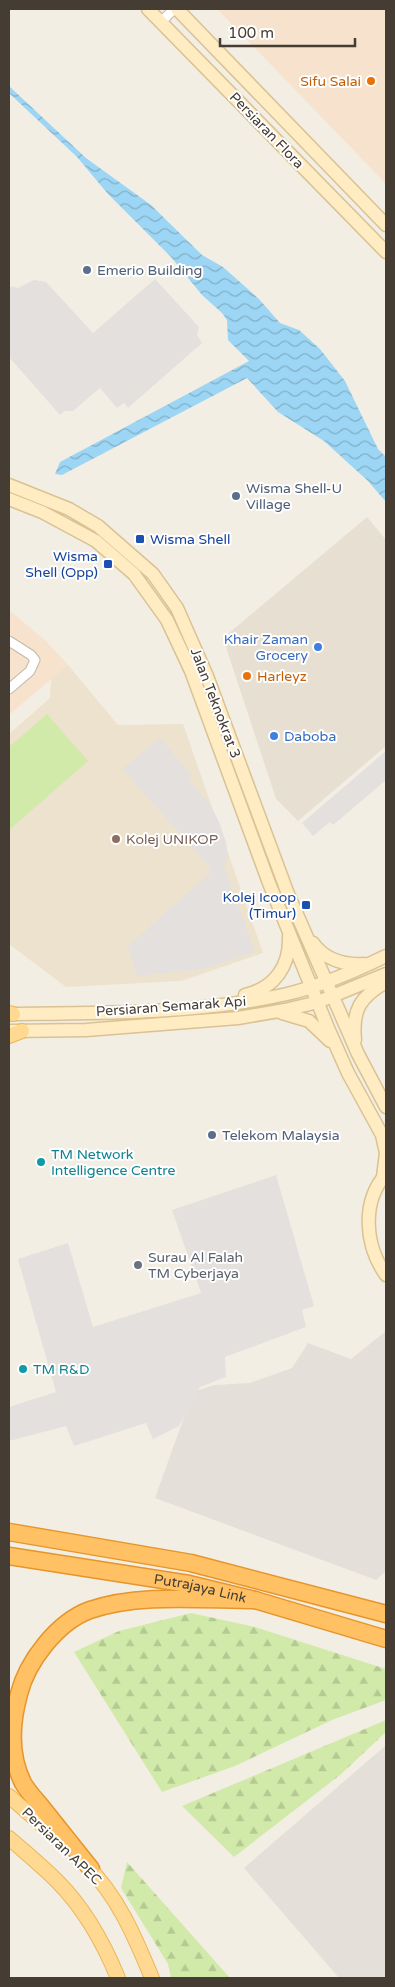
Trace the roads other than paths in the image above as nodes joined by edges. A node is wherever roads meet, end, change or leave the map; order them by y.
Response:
1 (175, 9) edge
2 (188, 9) edge
3 (155, 13) edge
4 (191, 24) junction
5 (386, 225) edge
6 (386, 252) edge
7 (9, 485) edge
8 (9, 499) edge
9 (9, 641) edge
10 (9, 689) edge
11 (289, 931) junction
12 (304, 931) junction
13 (386, 956) edge
14 (369, 964) junction
15 (386, 974) edge
16 (327, 981) junction
17 (386, 982) edge
18 (312, 987) junction
19 (334, 996) junction
20 (318, 1002) junction
21 (201, 1007) junction
22 (276, 1012) junction
23 (10, 1014) edge
24 (16, 1031) edge
25 (9, 1036) edge
26 (355, 1048) junction
27 (339, 1053) junction
28 (386, 1107) edge
29 (385, 1176) edge
30 (386, 1275) edge
31 (9, 1532) edge
32 (9, 1556) edge
33 (255, 1600) junction
34 (386, 1614) edge
35 (386, 1639) edge
36 (9, 1796) edge
37 (9, 1838) edge
38 (91, 1869) junction
39 (118, 1978) edge
40 (152, 1978) edge

1 - 3 street
1 - 4 main road, Persiaran Flora
2 - 4 main road
3 - 6 main road, Persiaran Flora
4 - 5 main road, Persiaran Flora
7 - 12 main road, Jalan Teknokrat 3
8 - 11 main road, Jalan Teknokrat 3
9 - 10 street
11 - 18 main road, Jalan Teknokrat 3
11 - 21 main road
12 - 14 main road
12 - 16 main road, Jalan Teknokrat 3
13 - 14 main road, Persiaran Semarak Api
14 - 16 main road, Persiaran Semarak Api
15 - 19 main road, Persiaran Semarak Api
16 - 18 main road, Persiaran Semarak Api
16 - 19 main road, Jalan Teknokrat 3
17 - 26 main road
18 - 20 main road, Jalan Teknokrat 3
18 - 21 main road, Persiaran Semarak Api
19 - 20 main road, Persiaran Semarak Api
19 - 26 main road, Jalan Teknokrat 3
20 - 22 main road, Persiaran Semarak Api
20 - 27 main road, Jalan Teknokrat 3
21 - 23 main road, Persiaran Semarak Api
22 - 24 main road, Persiaran Semarak Api
22 - 27 main road
24 - 25 main road
26 - 28 main road, Jalan Teknokrat 3
27 - 29 main road
29 - 30 main road
31 - 34 highway, Putrajaya Link
32 - 33 highway, Putrajaya Link
33 - 35 highway, Putrajaya Link
33 - 38 highway
36 - 38 main road, Persiaran APEC
37 - 39 main road, Persiaran APEC
38 - 40 main road, Persiaran APEC

